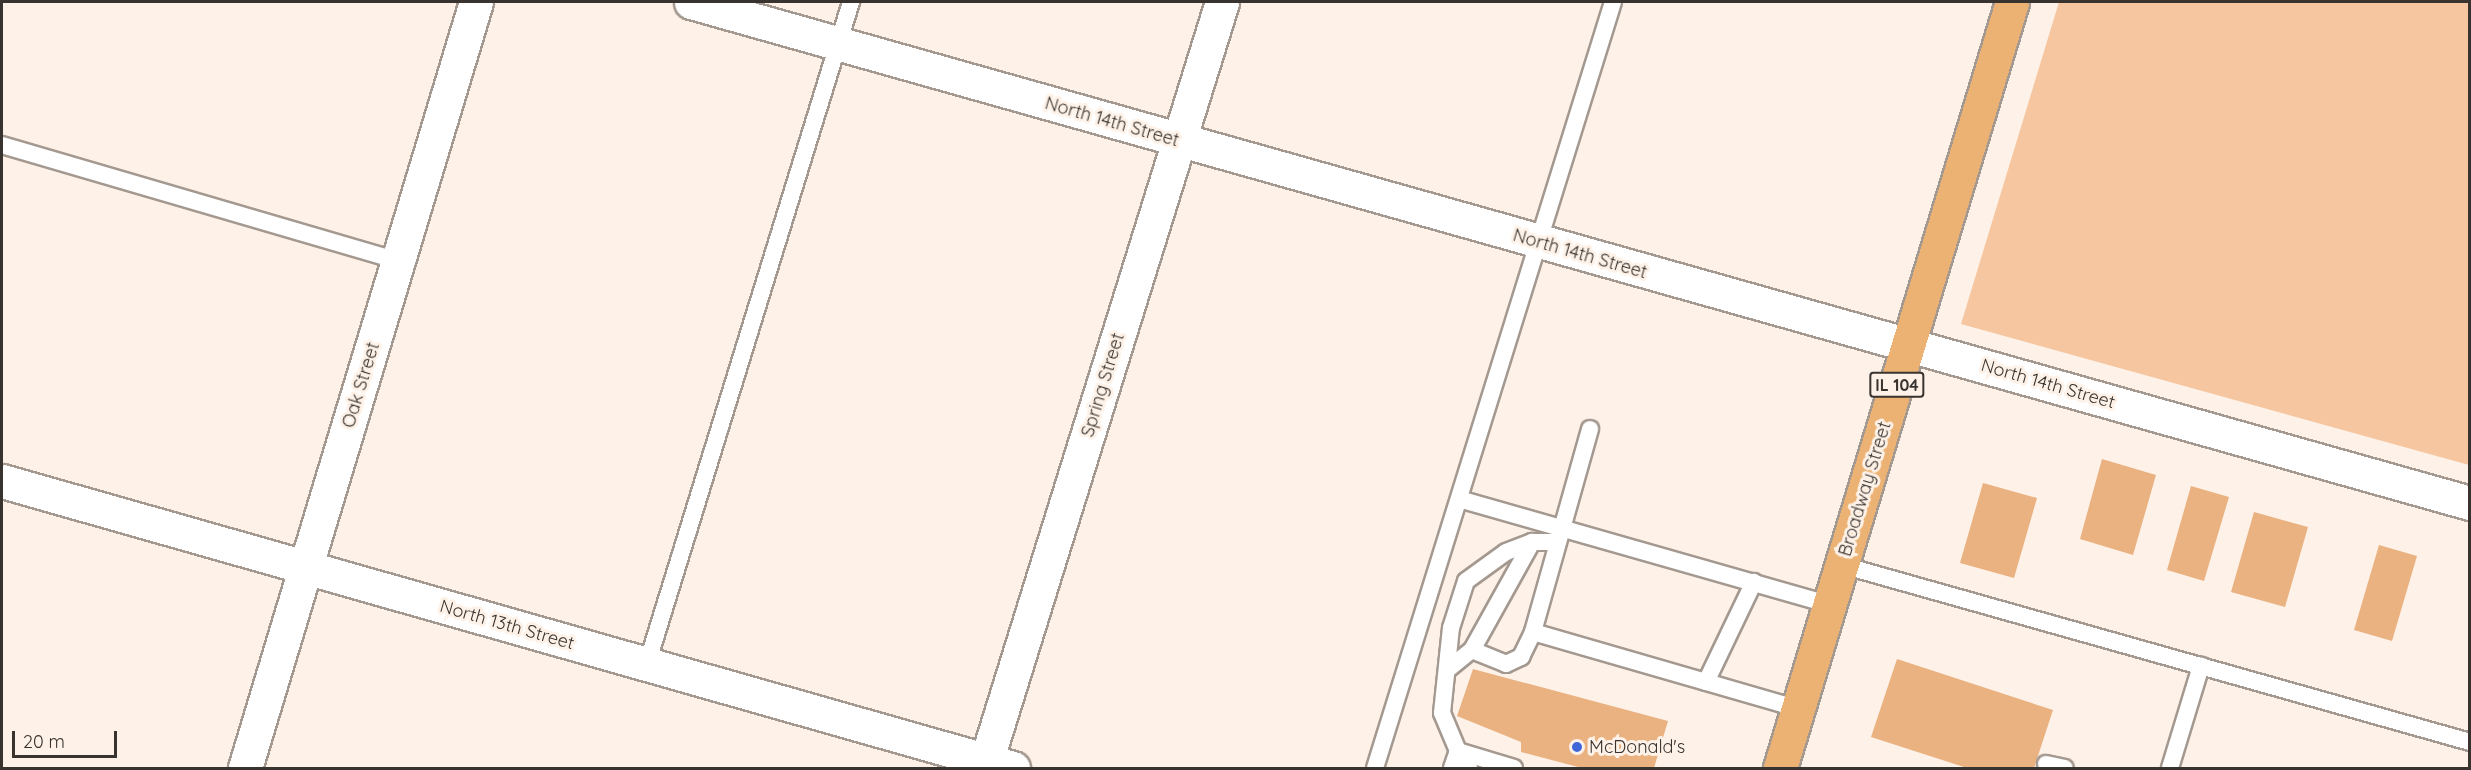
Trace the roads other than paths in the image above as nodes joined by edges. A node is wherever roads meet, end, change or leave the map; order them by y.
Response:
1 (476, 2) edge
2 (691, 2) edge
3 (851, 2) edge
4 (1222, 2) edge
5 (1613, 2) edge
6 (2012, 2) edge
7 (838, 43) junction
8 (1179, 141) junction
9 (2, 145) edge
10 (1539, 242) junction
11 (398, 261) junction
12 (1908, 347) junction
13 (1590, 429) dead end
14 (2, 481) edge
15 (1459, 500) junction
16 (2469, 503) edge
17 (1559, 534) junction
18 (1532, 543) junction
19 (1842, 565) junction
20 (306, 568) junction
21 (1754, 582) junction
22 (1830, 605) junction
23 (1533, 632) junction
24 (1472, 650) junction
25 (647, 664) junction
26 (2201, 666) junction
27 (1447, 670) junction
28 (1706, 682) junction
29 (1799, 709) junction
30 (2469, 742) edge
31 (1458, 751) junction
32 (2046, 764) dead end
33 (994, 766) edge
34 (245, 768) edge
35 (1375, 768) edge
36 (1452, 768) edge
37 (1469, 768) edge
38 (1514, 768) edge
39 (1780, 768) edge
40 (2066, 768) edge
41 (2170, 768) edge

1 - 11 street, Oak Street
2 - 7 street, North 14th Street
3 - 7 lane
4 - 8 street, Spring Street
5 - 10 lane
6 - 12 main road, Broadway Street / IL 104
7 - 8 street, North 14th Street
7 - 25 lane
8 - 10 street, North 14th Street
8 - 33 street, Spring Street
9 - 11 lane
10 - 12 street, North 14th Street
10 - 15 lane
11 - 20 street, Oak Street
12 - 16 street, North 14th Street
12 - 19 main road, Broadway Street / IL 104
13 - 17 lane
14 - 20 street, North 13th Street
15 - 17 lane
15 - 35 lane
17 - 18 lane
17 - 21 lane
17 - 23 lane
18 - 24 lane
18 - 27 lane
19 - 22 main road, Broadway Street / IL 104
19 - 26 lane
20 - 25 street, North 13th Street
20 - 34 street, Oak Street
21 - 22 lane
21 - 28 lane
22 - 29 main road, Broadway Street / IL 104
23 - 24 lane
23 - 28 lane
24 - 27 lane
25 - 33 street, North 13th Street
26 - 30 lane
26 - 41 lane
27 - 31 lane
28 - 29 lane
29 - 39 main road, Broadway Street / IL 104
31 - 36 lane
31 - 37 lane
31 - 38 lane
32 - 40 lane

